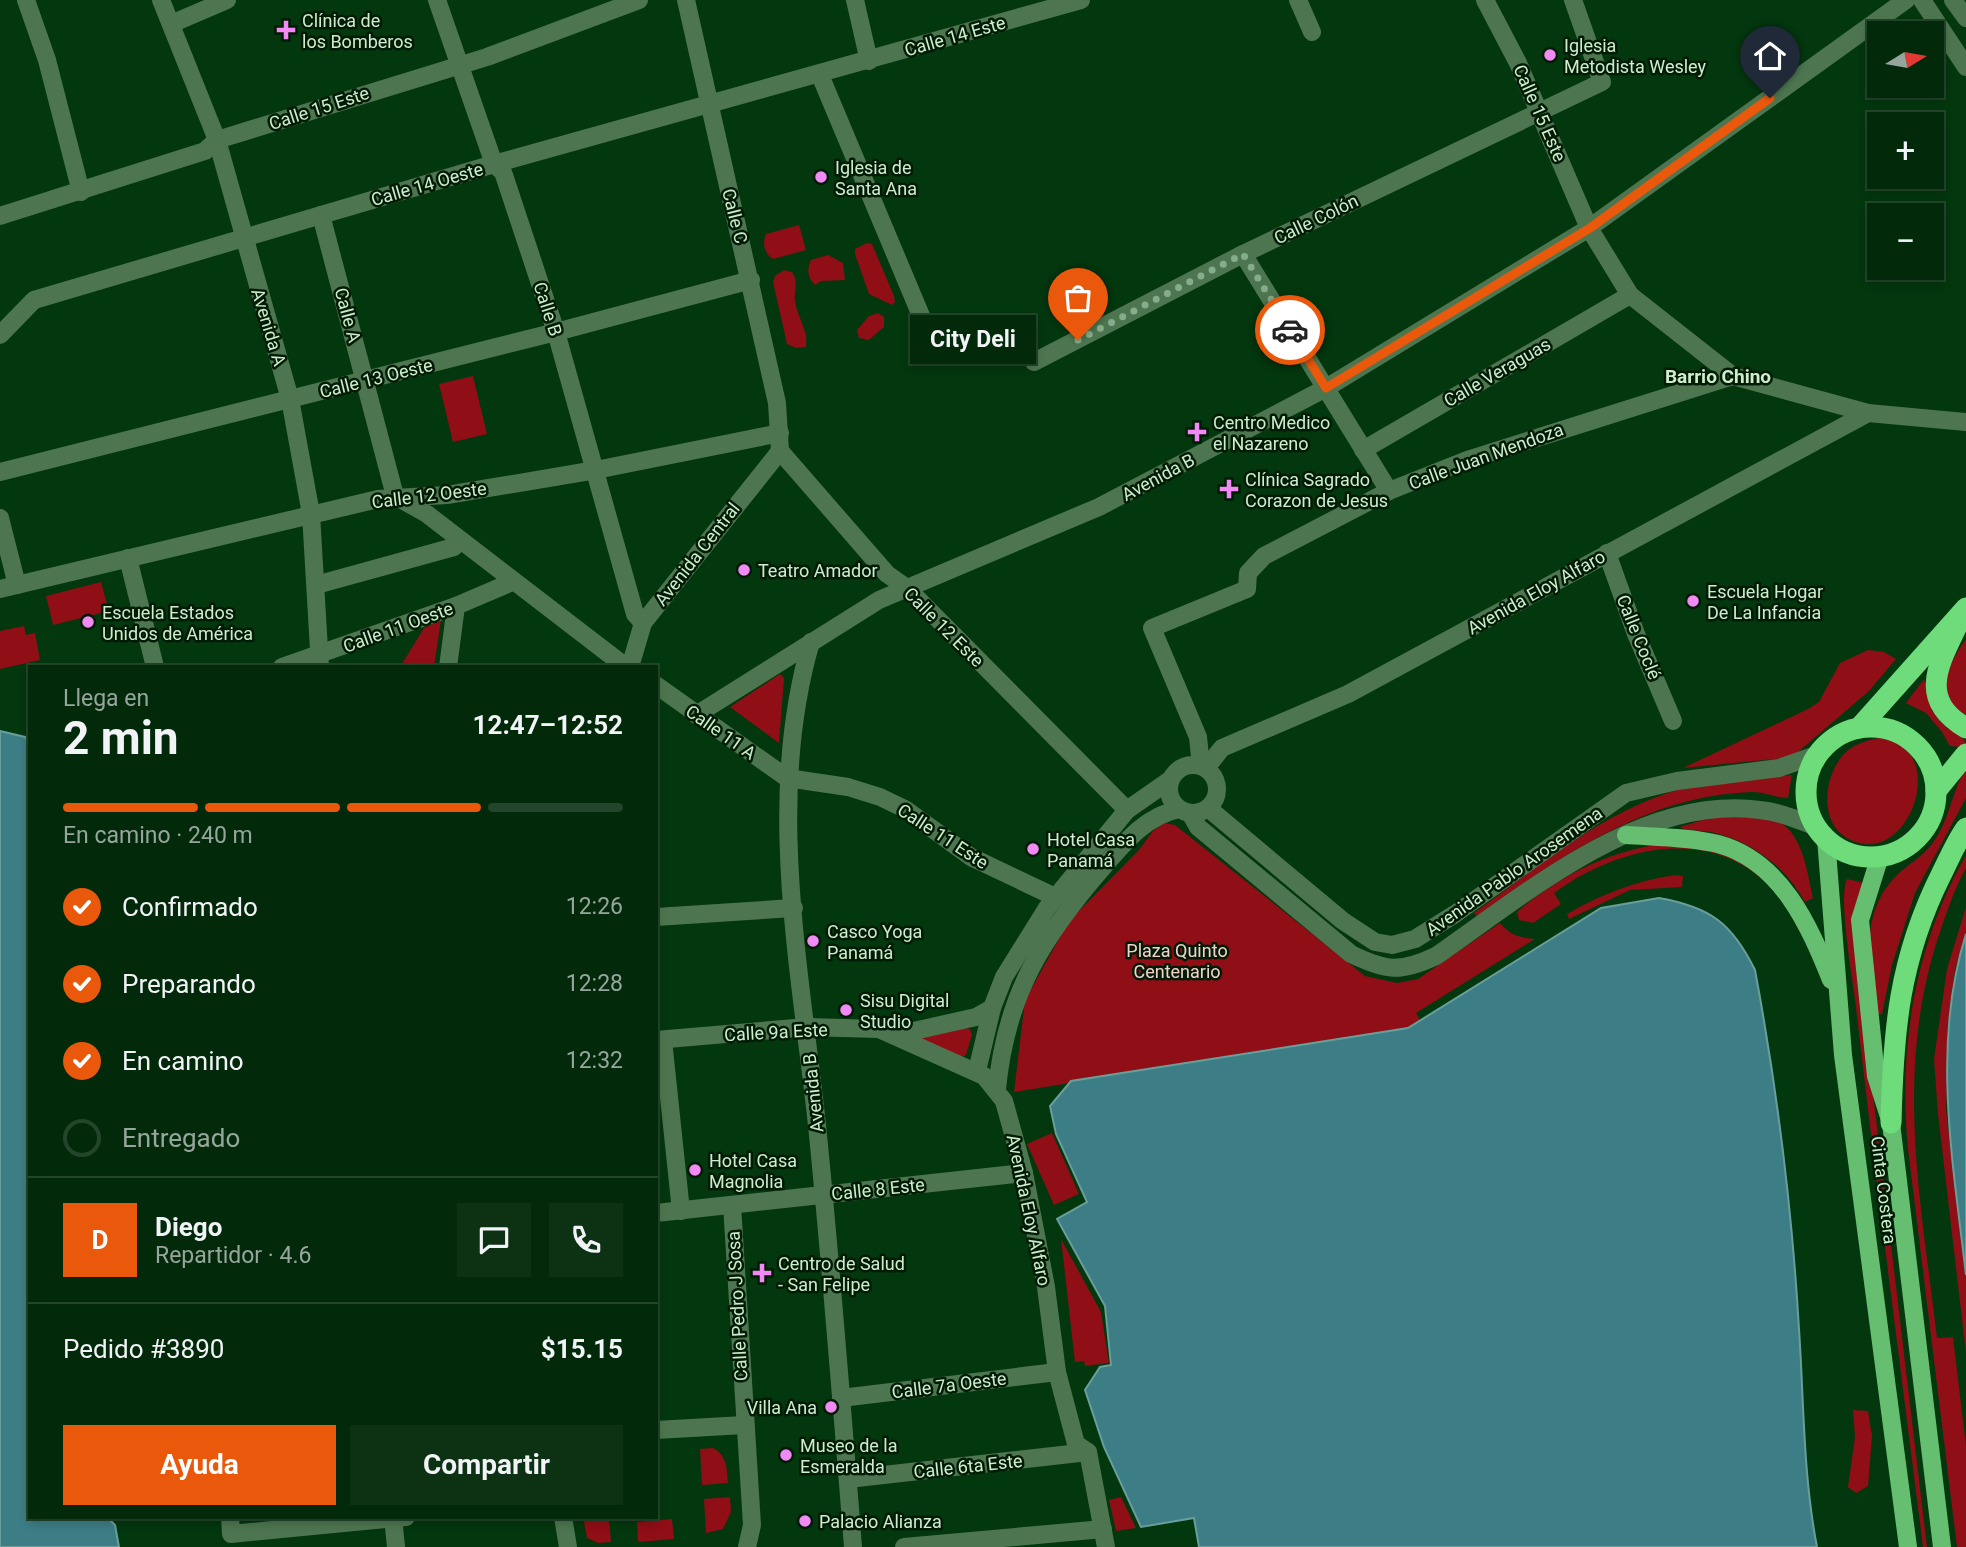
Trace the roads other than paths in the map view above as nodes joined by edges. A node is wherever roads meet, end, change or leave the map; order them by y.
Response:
1 (26, 0) edge
2 (161, 0) edge
3 (227, 0) edge
4 (437, 0) edge
5 (639, 0) edge
6 (686, 0) edge
7 (855, 0) edge
8 (1081, 0) edge
9 (1298, 0) edge
10 (1485, 0) edge
11 (1573, 0) edge
12 (1906, 0) edge
13 (1922, 0) edge
14 (1953, 0) edge
15 (1047, 5) edge
16 (1966, 18) edge
17 (171, 24) junction
18 (1312, 32) dead end
19 (869, 61) junction
20 (457, 64) junction
21 (1966, 67) edge
22 (820, 75) junction
23 (709, 107) junction
24 (1540, 111) junction
25 (217, 140) junction
26 (494, 164) junction
27 (81, 192) junction
28 (321, 215) junction
29 (0, 216) edge
30 (1590, 228) junction
31 (242, 238) junction
32 (1243, 254) junction
33 (751, 280) junction
34 (1630, 295) junction
35 (927, 330) dead end
36 (556, 332) junction
37 (0, 335) edge
38 (1034, 362) dead end
39 (1733, 376) junction
40 (366, 380) junction
41 (1326, 388) junction
42 (290, 399) junction
43 (1868, 413) junction
44 (1966, 422) edge
45 (780, 433) junction
46 (1363, 450) junction
47 (780, 451) junction
48 (596, 470) junction
49 (0, 472) edge
50 (1389, 491) junction
51 (395, 496) junction
52 (311, 513) junction
53 (0, 518) edge
54 (460, 541) junction
55 (1607, 553) junction
56 (128, 558) junction
57 (512, 582) junction
58 (316, 585) junction
59 (9, 587) edge
60 (907, 588) junction
61 (456, 606) junction
62 (1966, 608) edge
63 (643, 623) junction
64 (811, 642) junction
65 (320, 661) edge
66 (155, 665) edge
67 (295, 665) edge
68 (448, 665) edge
69 (625, 665) edge
70 (629, 665) edge
71 (658, 686) edge
72 (696, 715) junction
73 (1673, 721) dead end
74 (1859, 728) junction
75 (1966, 728) edge
76 (1819, 754) junction
77 (1966, 754) edge
78 (1203, 767) junction
79 (787, 778) junction
80 (1170, 780) junction
81 (1936, 791) junction
82 (1208, 808) junction
83 (1127, 810) junction
84 (1184, 811) junction
85 (1966, 828) edge
86 (1821, 832) junction
87 (1626, 835) junction
88 (1881, 856) junction
89 (1055, 897) junction
90 (794, 908) junction
91 (658, 917) edge
92 (1836, 993) junction
93 (990, 1014) junction
94 (807, 1027) junction
95 (1006, 1032) junction
96 (896, 1035) junction
97 (660, 1040) edge
98 (977, 1071) junction
99 (997, 1089) junction
100 (1891, 1123) junction
101 (1024, 1173) junction
102 (824, 1196) junction
103 (732, 1205) junction
104 (681, 1211) junction
105 (658, 1213) edge
106 (1057, 1371) junction
107 (841, 1398) junction
108 (743, 1416) junction
109 (658, 1430) edge
110 (1088, 1452) junction
111 (848, 1479) junction
112 (376, 1519) edge
113 (397, 1519) edge
114 (563, 1519) edge
115 (231, 1526) edge
116 (1103, 1529) junction
117 (396, 1547) edge
118 (568, 1547) edge
119 (747, 1547) edge
120 (853, 1547) edge
121 (904, 1547) edge
122 (1106, 1547) edge
123 (1908, 1547) edge
124 (1942, 1547) edge

1 - 27 street
2 - 17 street, Avenida A
3 - 17 street
4 - 20 street, Calle B
5 - 20 street, Calle 15 Este
6 - 23 street, Calle C
7 - 19 street
8 - 15 street, Calle 14 Este
9 - 18 street
10 - 24 street, Calle 15 Este
11 - 24 street, Calle Colón
12 - 30 street, Avenida B
13 - 21 street
14 - 16 street
15 - 19 street, Calle 14 Este
17 - 25 street, Avenida A
19 - 22 street, Calle 14 Oeste
20 - 25 street, Calle 15 Este
20 - 26 street, Calle B
22 - 23 street, Calle 14 Oeste
22 - 35 street
23 - 26 street, Calle 14 Oeste
23 - 33 street, Calle C
24 - 30 street, Calle 15 Este
24 - 32 street, Calle Colón
25 - 27 street, Calle 15 Este
25 - 31 street, Avenida A
26 - 28 street, Calle 14 Oeste
26 - 36 street, Calle B
27 - 29 street, Calle 15 Este
28 - 31 street, Calle 14 Oeste
28 - 40 street, Calle A
30 - 34 street
30 - 41 street, Avenida B
31 - 37 street, Calle 14 Oeste
31 - 42 street, Avenida A
32 - 38 street, Calle Colón
32 - 41 street
33 - 36 street, Calle 13 Oeste
33 - 45 street, Calle C
34 - 39 street
34 - 46 street, Calle Veraguas
36 - 40 street, Calle 13 Oeste
36 - 48 street, Calle B
39 - 43 street
39 - 50 street, Calle Juan Mendoza
40 - 42 street, Calle 13 Oeste
40 - 51 street, Calle A
41 - 46 street
41 - 60 street, Avenida B
42 - 49 street, Calle 13 Oeste
42 - 52 street, Avenida A
43 - 44 street
43 - 55 street, Avenida Eloy Alfaro
45 - 47 street
45 - 48 street, Calle 12 Oeste
46 - 50 street
47 - 60 street, Calle 12 Este
47 - 63 street, Avenida Central
48 - 51 street, Calle 12 Oeste
48 - 63 street, Calle B
50 - 78 street, Calle Juan Mendoza
51 - 52 street, Calle 12 Oeste
51 - 54 street
52 - 56 street, Calle 12 Oeste
52 - 58 street, Avenida A
53 - 59 street
54 - 57 street
54 - 58 street
55 - 73 street, Calle Coclé
55 - 78 street, Avenida Eloy Alfaro
56 - 59 street, Calle 12 Oeste
56 - 66 street
57 - 61 street, Calle 11 Oeste
57 - 69 street
58 - 65 street, Avenida A
60 - 64 street, Avenida B
60 - 83 street, Calle 12 Este
61 - 65 street, Calle 11 Oeste
61 - 68 street
62 - 74 highway
62 - 75 highway
63 - 70 street, Avenida Central
64 - 72 street, Avenida B
64 - 79 street, Avenida B
65 - 67 street, Calle 11 Oeste
71 - 72 street, Calle 11 A
72 - 79 street, Calle 11 A
74 - 76 highway
74 - 81 highway
76 - 82 street, Avenida Pablo Arosemena
76 - 86 highway
77 - 81 highway
78 - 80 street
78 - 82 street
79 - 89 street, Calle 11 Este
79 - 90 street, Avenida B
80 - 83 street
80 - 84 street
81 - 88 highway
82 - 84 street
83 - 89 street
84 - 87 street, Avenida Pablo Arosemena
84 - 95 street
85 - 100 highway
86 - 87 street, Avenida Pablo Arosemena
86 - 88 highway
86 - 92 main road, Cinta Costera
87 - 92 main road
88 - 100 main road, Cinta Costera
89 - 93 street
90 - 91 street
90 - 94 street, Avenida B
92 - 123 main road, Cinta Costera
93 - 95 street
93 - 96 street, Calle 9a Este
93 - 98 street
94 - 96 street, Calle 9a Este
94 - 97 street, Calle 9a Este
94 - 102 street, Avenida B
95 - 99 street
96 - 98 street, Calle 9a Este
97 - 104 street
98 - 99 street, Calle 9a Este
99 - 101 street, Avenida Eloy Alfaro
100 - 124 main road, Cinta Costera
101 - 102 street, Calle 8 Este
101 - 106 street, Avenida Eloy Alfaro
102 - 103 street, Calle 8 Este
102 - 107 street, Avenida B
103 - 104 street, Calle 8 Este
103 - 108 street, Calle Pedro J Sosa
104 - 105 street, Calle 8 Este
106 - 107 street, Calle 7a Oeste
106 - 110 street, Avenida Eloy Alfaro
107 - 111 street, Avenida B
108 - 109 street
108 - 119 street, Calle Pedro J Sosa
110 - 111 street, Calle 6ta Este
110 - 116 street, Avenida Eloy Alfaro
111 - 120 street, Avenida B
112 - 115 street
113 - 117 street
114 - 118 street
116 - 121 street
116 - 122 street, Avenida Eloy Alfaro

